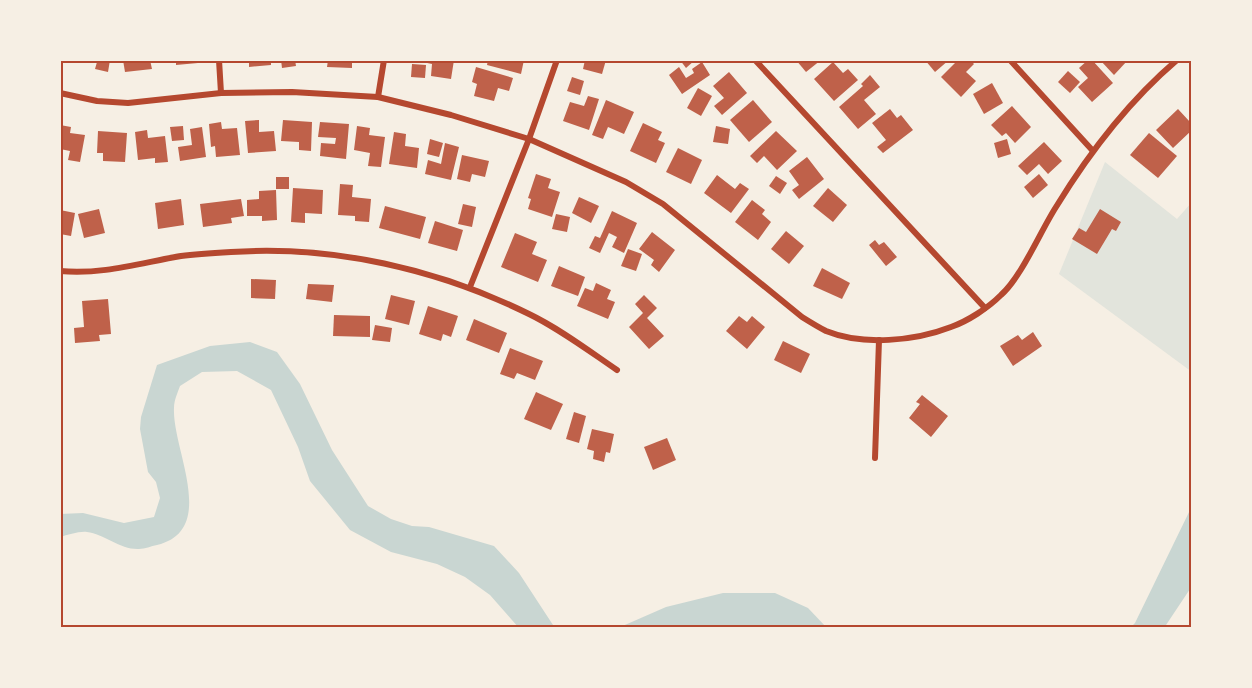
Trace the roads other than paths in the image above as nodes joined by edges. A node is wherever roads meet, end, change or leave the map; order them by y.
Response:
1 (219, 60) edge
2 (384, 60) edge
3 (556, 60) edge
4 (755, 60) edge
5 (1010, 60) edge
6 (1177, 60) edge
7 (60, 93) edge
8 (221, 93) junction
9 (378, 98) junction
10 (529, 139) junction
11 (1093, 150) junction
12 (60, 271) edge
13 (470, 287) junction
14 (985, 308) junction
15 (879, 340) junction
16 (617, 370) dead end
17 (875, 458) dead end

1 - 8 street
2 - 9 street
3 - 10 street
4 - 14 street
5 - 11 street
6 - 11 street
7 - 8 street
8 - 9 street
9 - 10 street
10 - 13 street
10 - 15 street
11 - 14 street
12 - 13 street
13 - 16 street
14 - 15 street
15 - 17 street

